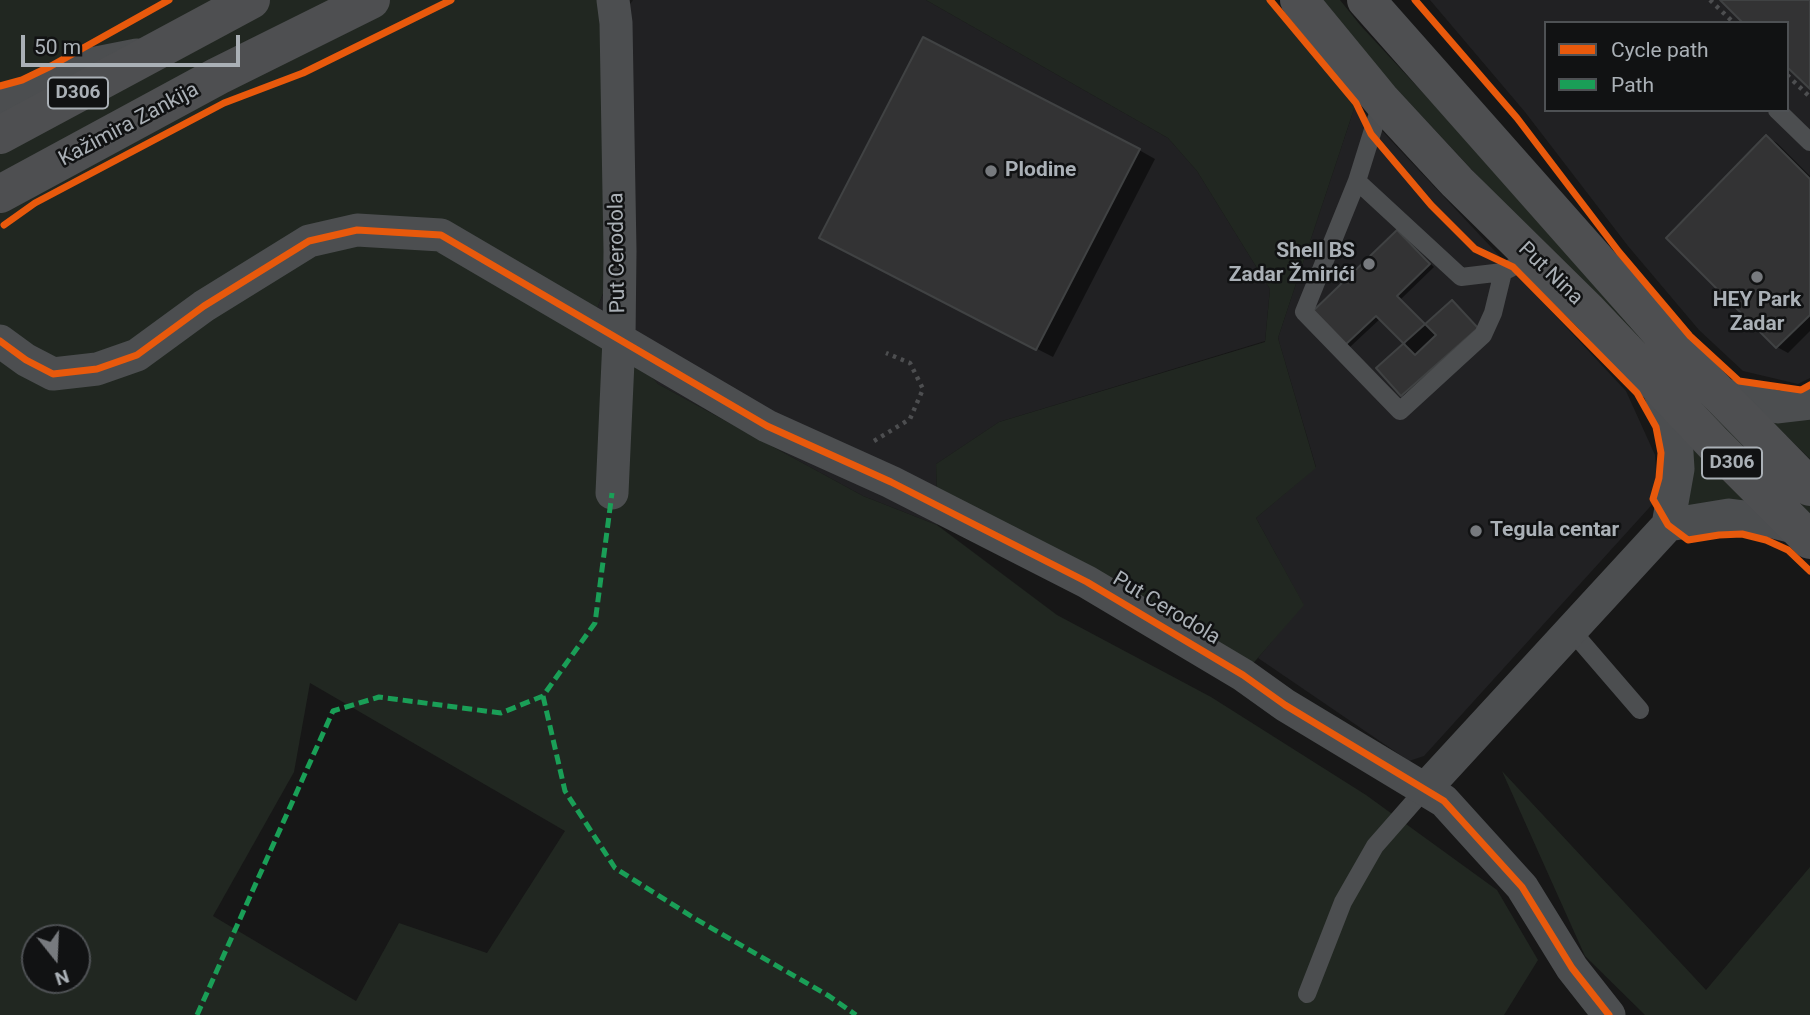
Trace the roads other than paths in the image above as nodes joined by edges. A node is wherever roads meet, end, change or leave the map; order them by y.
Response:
1 (251, 0) edge
2 (371, 0) edge
3 (613, 0) edge
4 (1299, 0) edge
5 (1366, 0) edge
6 (156, 51) junction
7 (1382, 100) junction
8 (0, 104) edge
9 (1779, 112) edge
10 (0, 135) edge
11 (1810, 142) edge
12 (1357, 181) junction
13 (0, 194) edge
14 (1517, 265) junction
15 (620, 338) junction
16 (1, 342) edge
17 (1656, 383) junction
18 (1717, 393) junction
19 (1810, 404) edge
20 (1810, 487) edge
21 (612, 493) dead end
22 (1668, 525) junction
23 (1804, 534) edge
24 (1572, 630) junction
25 (1640, 710) dead end
26 (1425, 789) junction
27 (1307, 994) dead end
28 (1609, 1015) edge

1 - 6 main road, D306
2 - 13 main road, Kažimira Zankija / D306
3 - 15 street, Put Cerodola
4 - 7 main road, Put Nina / D306
5 - 18 main road, Put Nina / D306
6 - 8 street
6 - 10 main road, D306
7 - 12 lane
7 - 14 main road, Put Nina / D306
9 - 11 lane
12 - 14 lane
12 - 14 lane
14 - 17 main road, Put Nina / D306
15 - 16 street
15 - 21 street
15 - 26 street, Put Cerodola
17 - 22 street
17 - 23 main road, Put Nina / D306
18 - 19 street
18 - 20 main road, Put Nina / D306
22 - 23 street
22 - 24 street
24 - 25 lane
24 - 26 street
26 - 27 lane
26 - 28 street, Put Cerodola

